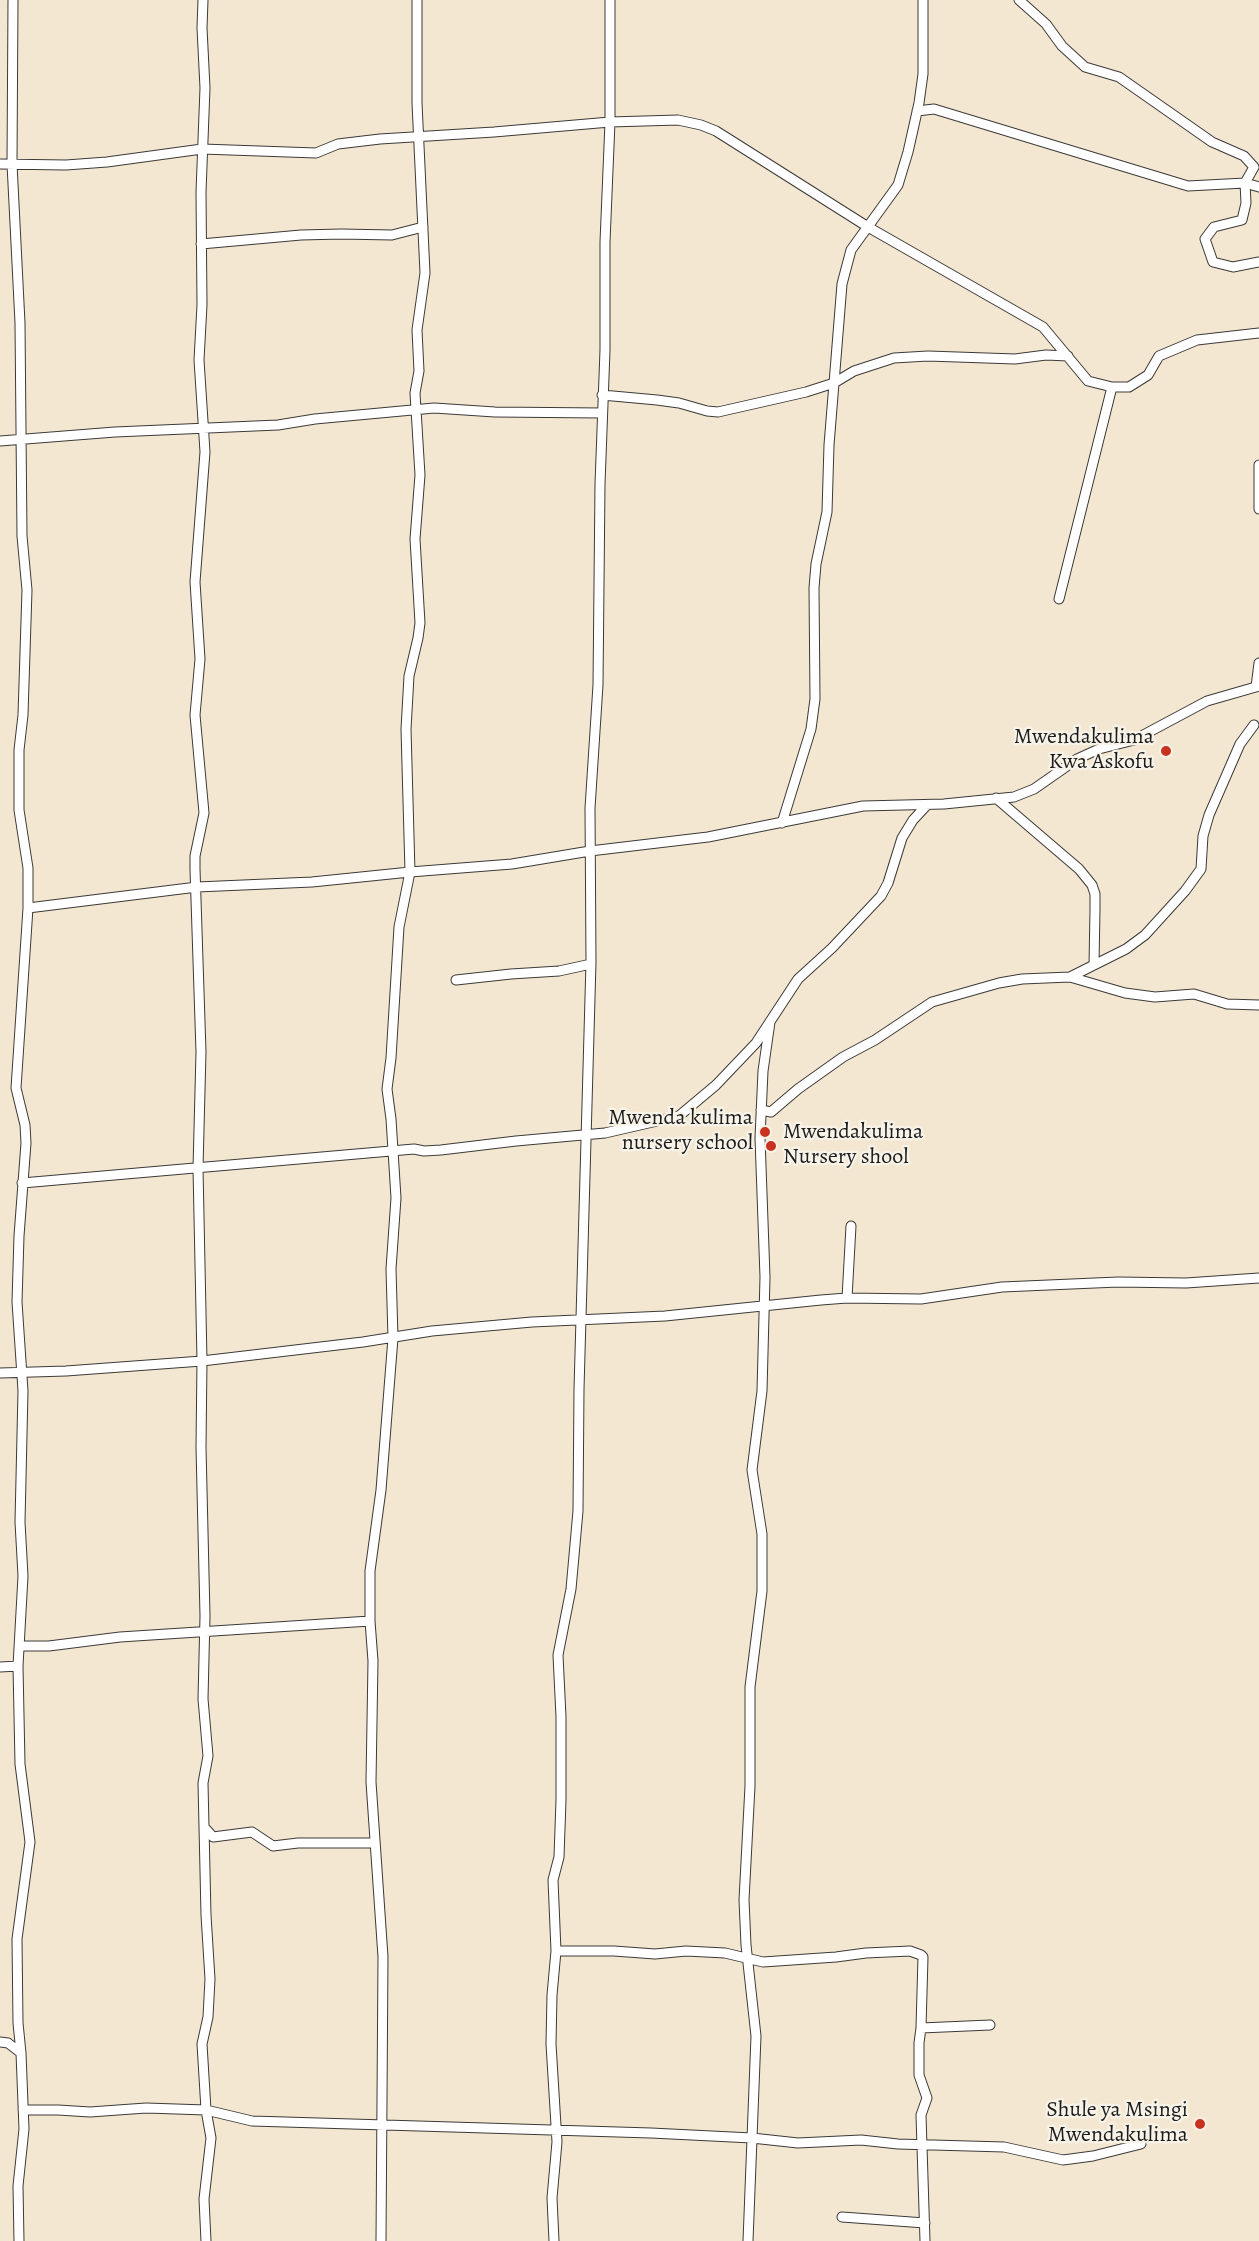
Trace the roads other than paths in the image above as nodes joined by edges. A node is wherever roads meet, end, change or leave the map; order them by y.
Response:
1 (13, 0) edge
2 (203, 0) edge
3 (417, 0) edge
4 (610, 0) edge
5 (923, 0) edge
6 (1018, 0) edge
7 (917, 111) junction
8 (610, 122) junction
9 (418, 136) junction
10 (202, 149) junction
11 (0, 164) edge
12 (12, 164) junction
13 (1245, 183) junction
14 (1259, 186) edge
15 (423, 227) junction
16 (868, 227) junction
17 (201, 244) junction
18 (1259, 262) edge
19 (1259, 333) edge
20 (1068, 356) junction
21 (834, 383) junction
22 (1112, 387) junction
23 (602, 395) junction
24 (416, 410) junction
25 (602, 413) junction
26 (202, 427) junction
27 (22, 439) junction
28 (0, 441) edge
29 (1259, 465) edge
30 (1259, 509) edge
31 (1059, 599) dead end
32 (1259, 663) edge
33 (1257, 687) edge
34 (1254, 725) dead end
35 (996, 798) junction
36 (927, 804) junction
37 (782, 823) junction
38 (590, 851) junction
39 (410, 872) junction
40 (197, 887) junction
41 (28, 908) junction
42 (591, 964) junction
43 (1094, 965) junction
44 (1070, 977) junction
45 (456, 980) dead end
46 (1259, 1005) edge
47 (770, 1022) junction
48 (761, 1110) junction
49 (587, 1135) junction
50 (393, 1152) junction
51 (198, 1168) junction
52 (22, 1183) junction
53 (851, 1226) dead end
54 (1259, 1278) edge
55 (847, 1298) junction
56 (764, 1307) junction
57 (582, 1321) junction
58 (393, 1338) junction
59 (201, 1361) junction
60 (21, 1371) junction
61 (0, 1373) edge
62 (370, 1621) junction
63 (204, 1632) junction
64 (19, 1646) junction
65 (18, 1666) junction
66 (0, 1667) edge
67 (204, 1827) junction
68 (374, 1843) junction
69 (555, 1951) junction
70 (747, 1957) junction
71 (990, 2025) dead end
72 (921, 2028) junction
73 (0, 2042) edge
74 (21, 2054) junction
75 (23, 2110) junction
76 (206, 2110) junction
77 (381, 2125) junction
78 (556, 2130) junction
79 (752, 2138) junction
80 (1141, 2144) dead end
81 (922, 2145) junction
82 (842, 2217) dead end
83 (925, 2223) junction
84 (19, 2241) edge
85 (206, 2241) edge
86 (381, 2241) edge
87 (554, 2241) edge
88 (748, 2241) edge
89 (925, 2241) edge

1 - 12 street
2 - 10 street
3 - 9 street
4 - 8 street
5 - 7 street
6 - 13 street
7 - 13 street
7 - 16 street
8 - 9 street
8 - 16 street
8 - 23 street
9 - 10 street
9 - 15 street
10 - 12 street
10 - 17 street
11 - 12 street
12 - 27 street
13 - 14 street
13 - 18 street
15 - 17 street
15 - 24 street
16 - 20 street
16 - 21 street
17 - 26 street
19 - 22 street
20 - 21 street
20 - 22 street
21 - 23 street
21 - 37 street
22 - 31 street
23 - 25 street
24 - 25 street
24 - 26 street
24 - 39 street
25 - 38 street
26 - 27 street
26 - 40 street
27 - 28 street
27 - 41 street
29 - 30 street
32 - 33 street
33 - 35 street
34 - 43 street
35 - 36 street
35 - 43 street
36 - 37 street
36 - 47 street
37 - 38 street
38 - 39 street
38 - 42 street
39 - 40 street
39 - 50 street
40 - 41 street
40 - 51 street
41 - 52 street
42 - 45 street
42 - 49 street
43 - 44 street
44 - 46 street
44 - 48 street
47 - 48 street
47 - 49 street
48 - 56 street
49 - 50 street
49 - 57 street
50 - 51 street
50 - 58 street
51 - 52 street
51 - 59 street
52 - 60 street
53 - 55 street
54 - 55 street
55 - 56 street
56 - 57 street
56 - 70 street
57 - 58 street
57 - 69 street
58 - 59 street
58 - 62 street
59 - 60 street
59 - 63 street
60 - 61 street
60 - 64 street
62 - 63 street
62 - 68 street
63 - 64 street
63 - 67 street
64 - 65 street
65 - 66 street
65 - 74 street
67 - 68 street
67 - 76 street
68 - 77 street
69 - 70 street
69 - 78 street
70 - 72 street
70 - 79 street
71 - 72 street
72 - 81 street
73 - 74 street
74 - 75 street
75 - 76 street
75 - 84 street
76 - 77 street
76 - 85 street
77 - 78 street
77 - 86 street
78 - 79 street
78 - 87 street
79 - 81 street
79 - 88 street
80 - 81 street
81 - 83 street
82 - 83 street
83 - 89 street

